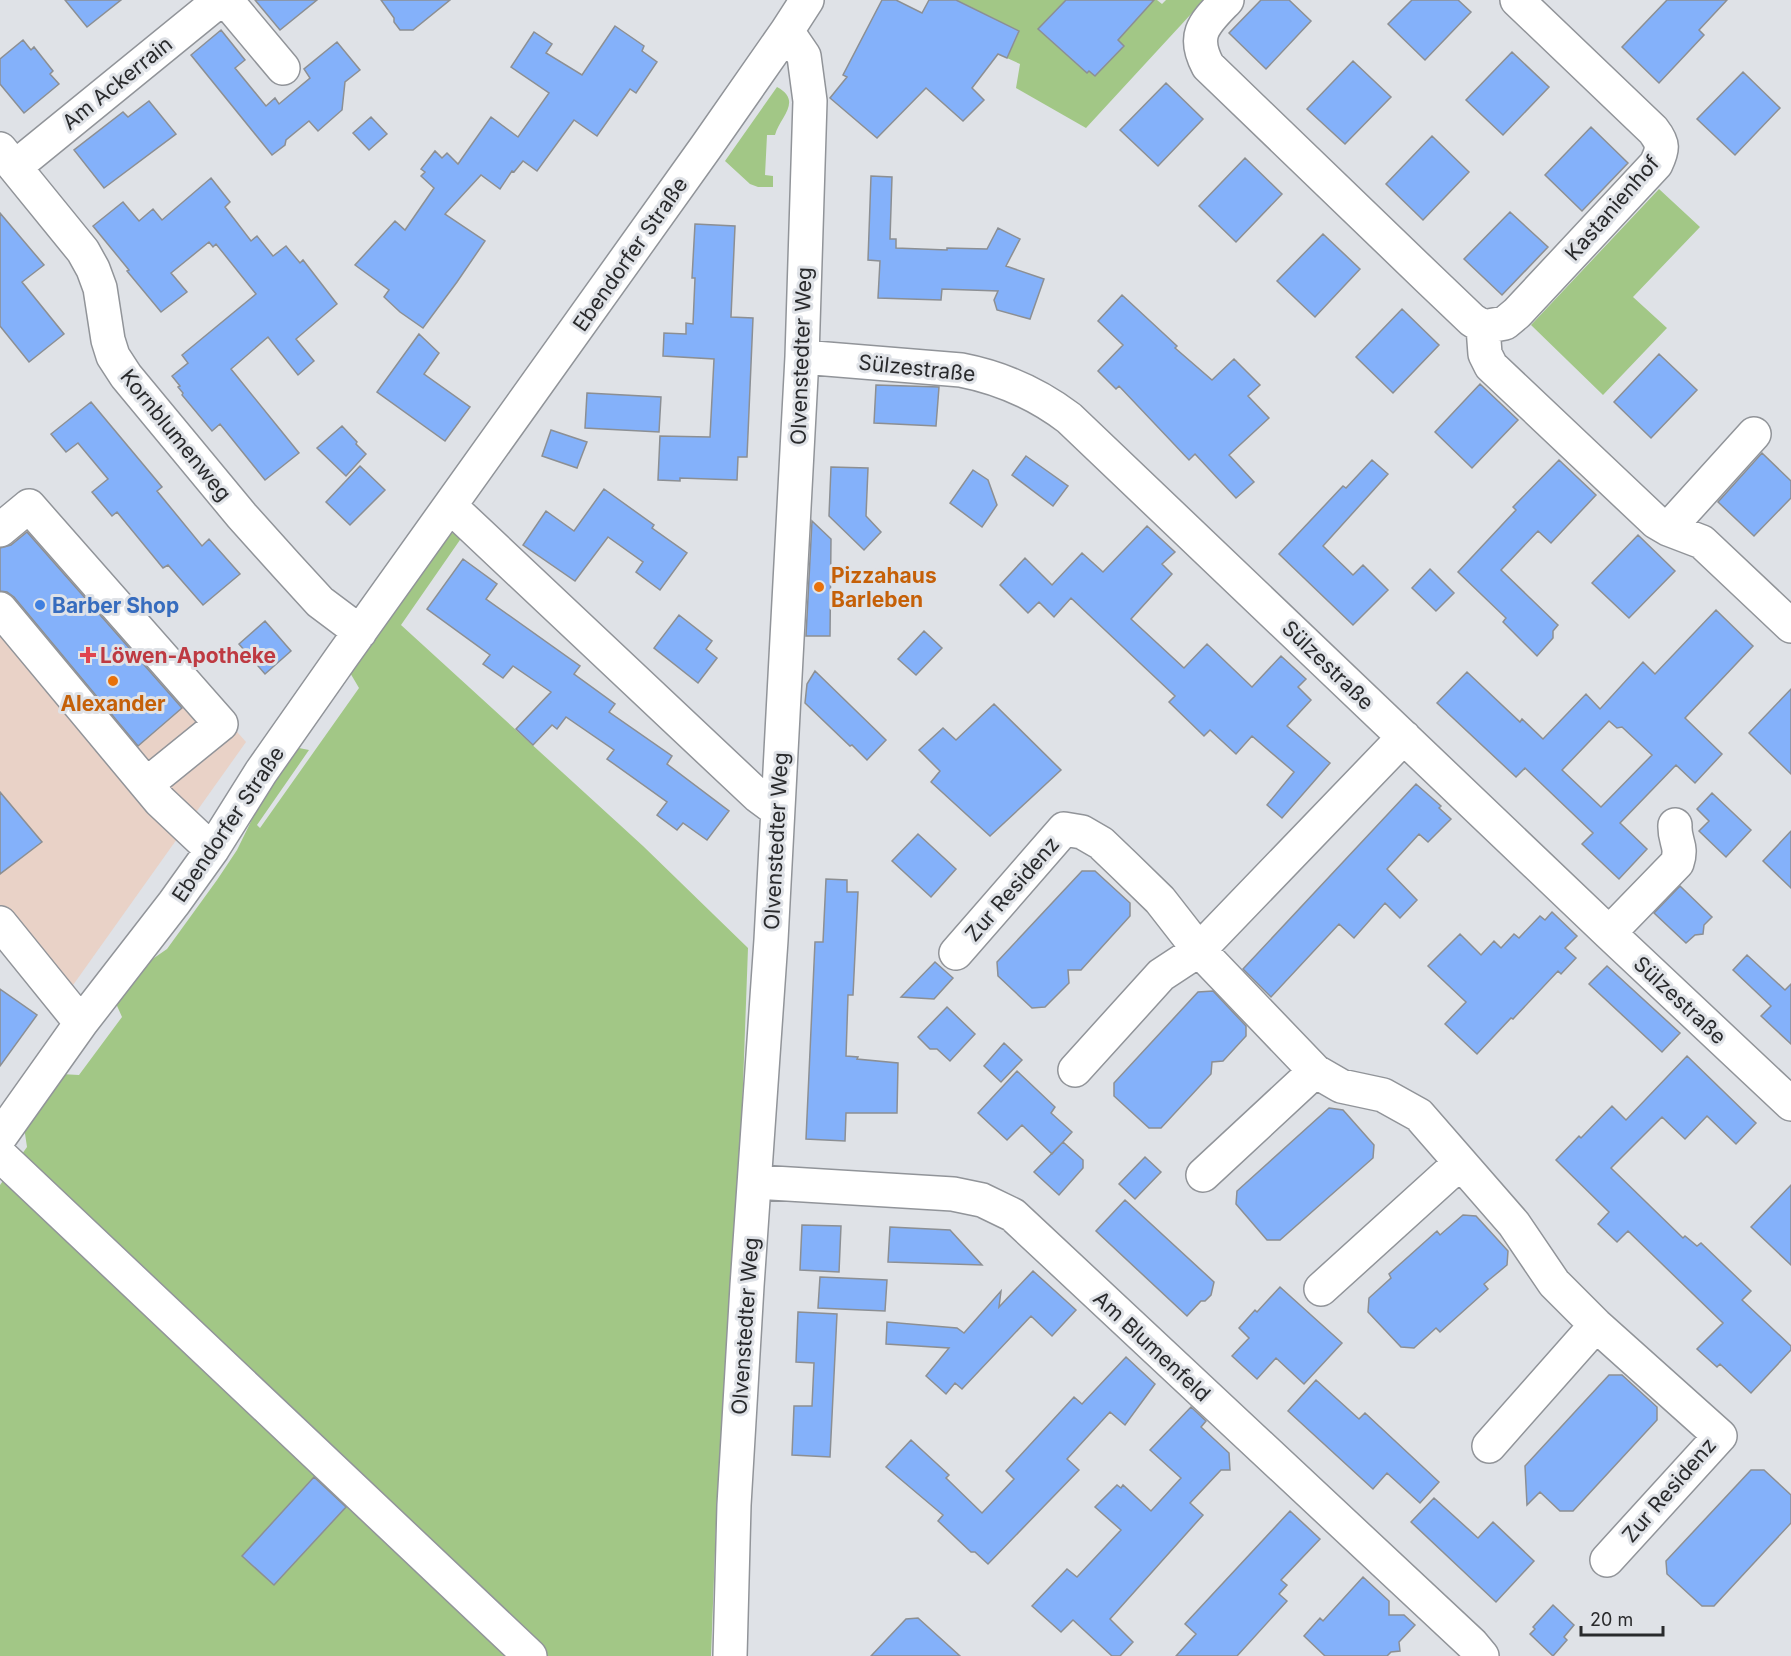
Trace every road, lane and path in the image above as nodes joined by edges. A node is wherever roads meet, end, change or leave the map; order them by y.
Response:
1 (220, 0) edge
2 (226, 0) edge
3 (807, 0) edge
4 (1227, 0) edge
5 (1517, 0) edge
6 (788, 31) junction
7 (284, 68) dead end
8 (7, 158) edge
9 (1483, 327) junction
10 (802, 357) junction
11 (1754, 434) dead end
12 (450, 506) junction
13 (1668, 529) junction
14 (0, 530) edge
15 (0, 609) edge
16 (1791, 626) edge
17 (360, 632) junction
18 (1404, 737) junction
19 (147, 784) junction
20 (777, 810) junction
21 (1675, 825) dead end
22 (212, 850) junction
23 (0, 923) edge
24 (1610, 933) junction
25 (1199, 951) junction
26 (956, 953) dead end
27 (81, 1023) junction
28 (1075, 1070) dead end
29 (1315, 1071) junction
30 (1791, 1104) edge
31 (0, 1137) edge
32 (0, 1155) edge
33 (1460, 1163) junction
34 (1203, 1175) dead end
35 (756, 1182) junction
36 (1321, 1289) dead end
37 (1596, 1325) junction
38 (1489, 1446) dead end
39 (1607, 1560) dead end
40 (530, 1656) edge
41 (730, 1656) edge
42 (1482, 1656) edge

1 - 8 street, Am Ackerrain
2 - 7 street
3 - 6 street, Ebendorfer Straße
4 - 9 street
5 - 9 street, Kastanienhof
6 - 10 street, Olvenstedter Weg
6 - 12 street, Ebendorfer Straße
8 - 17 street, Kornblumenweg
9 - 13 street
10 - 18 street, Sülzestraße
10 - 20 street, Olvenstedter Weg
11 - 13 street
12 - 17 street, Ebendorfer Straße
12 - 20 street
13 - 16 street
14 - 19 street
15 - 19 street
17 - 22 street, Ebendorfer Straße
18 - 24 street, Sülzestraße
18 - 25 street
19 - 22 street
20 - 35 street, Olvenstedter Weg
21 - 24 street
22 - 27 street, Ebendorfer Straße
23 - 27 street
24 - 30 street, Sülzestraße
25 - 26 street, Zur Residenz
25 - 28 street
25 - 29 street, Zur Residenz
27 - 31 street, Ebendorfer Straße
29 - 33 street, Zur Residenz
29 - 34 street
32 - 40 street
33 - 36 street
33 - 37 street, Zur Residenz
35 - 41 street, Olvenstedter Weg
35 - 42 street, Am Blumenfeld
37 - 38 street
37 - 39 street, Zur Residenz

